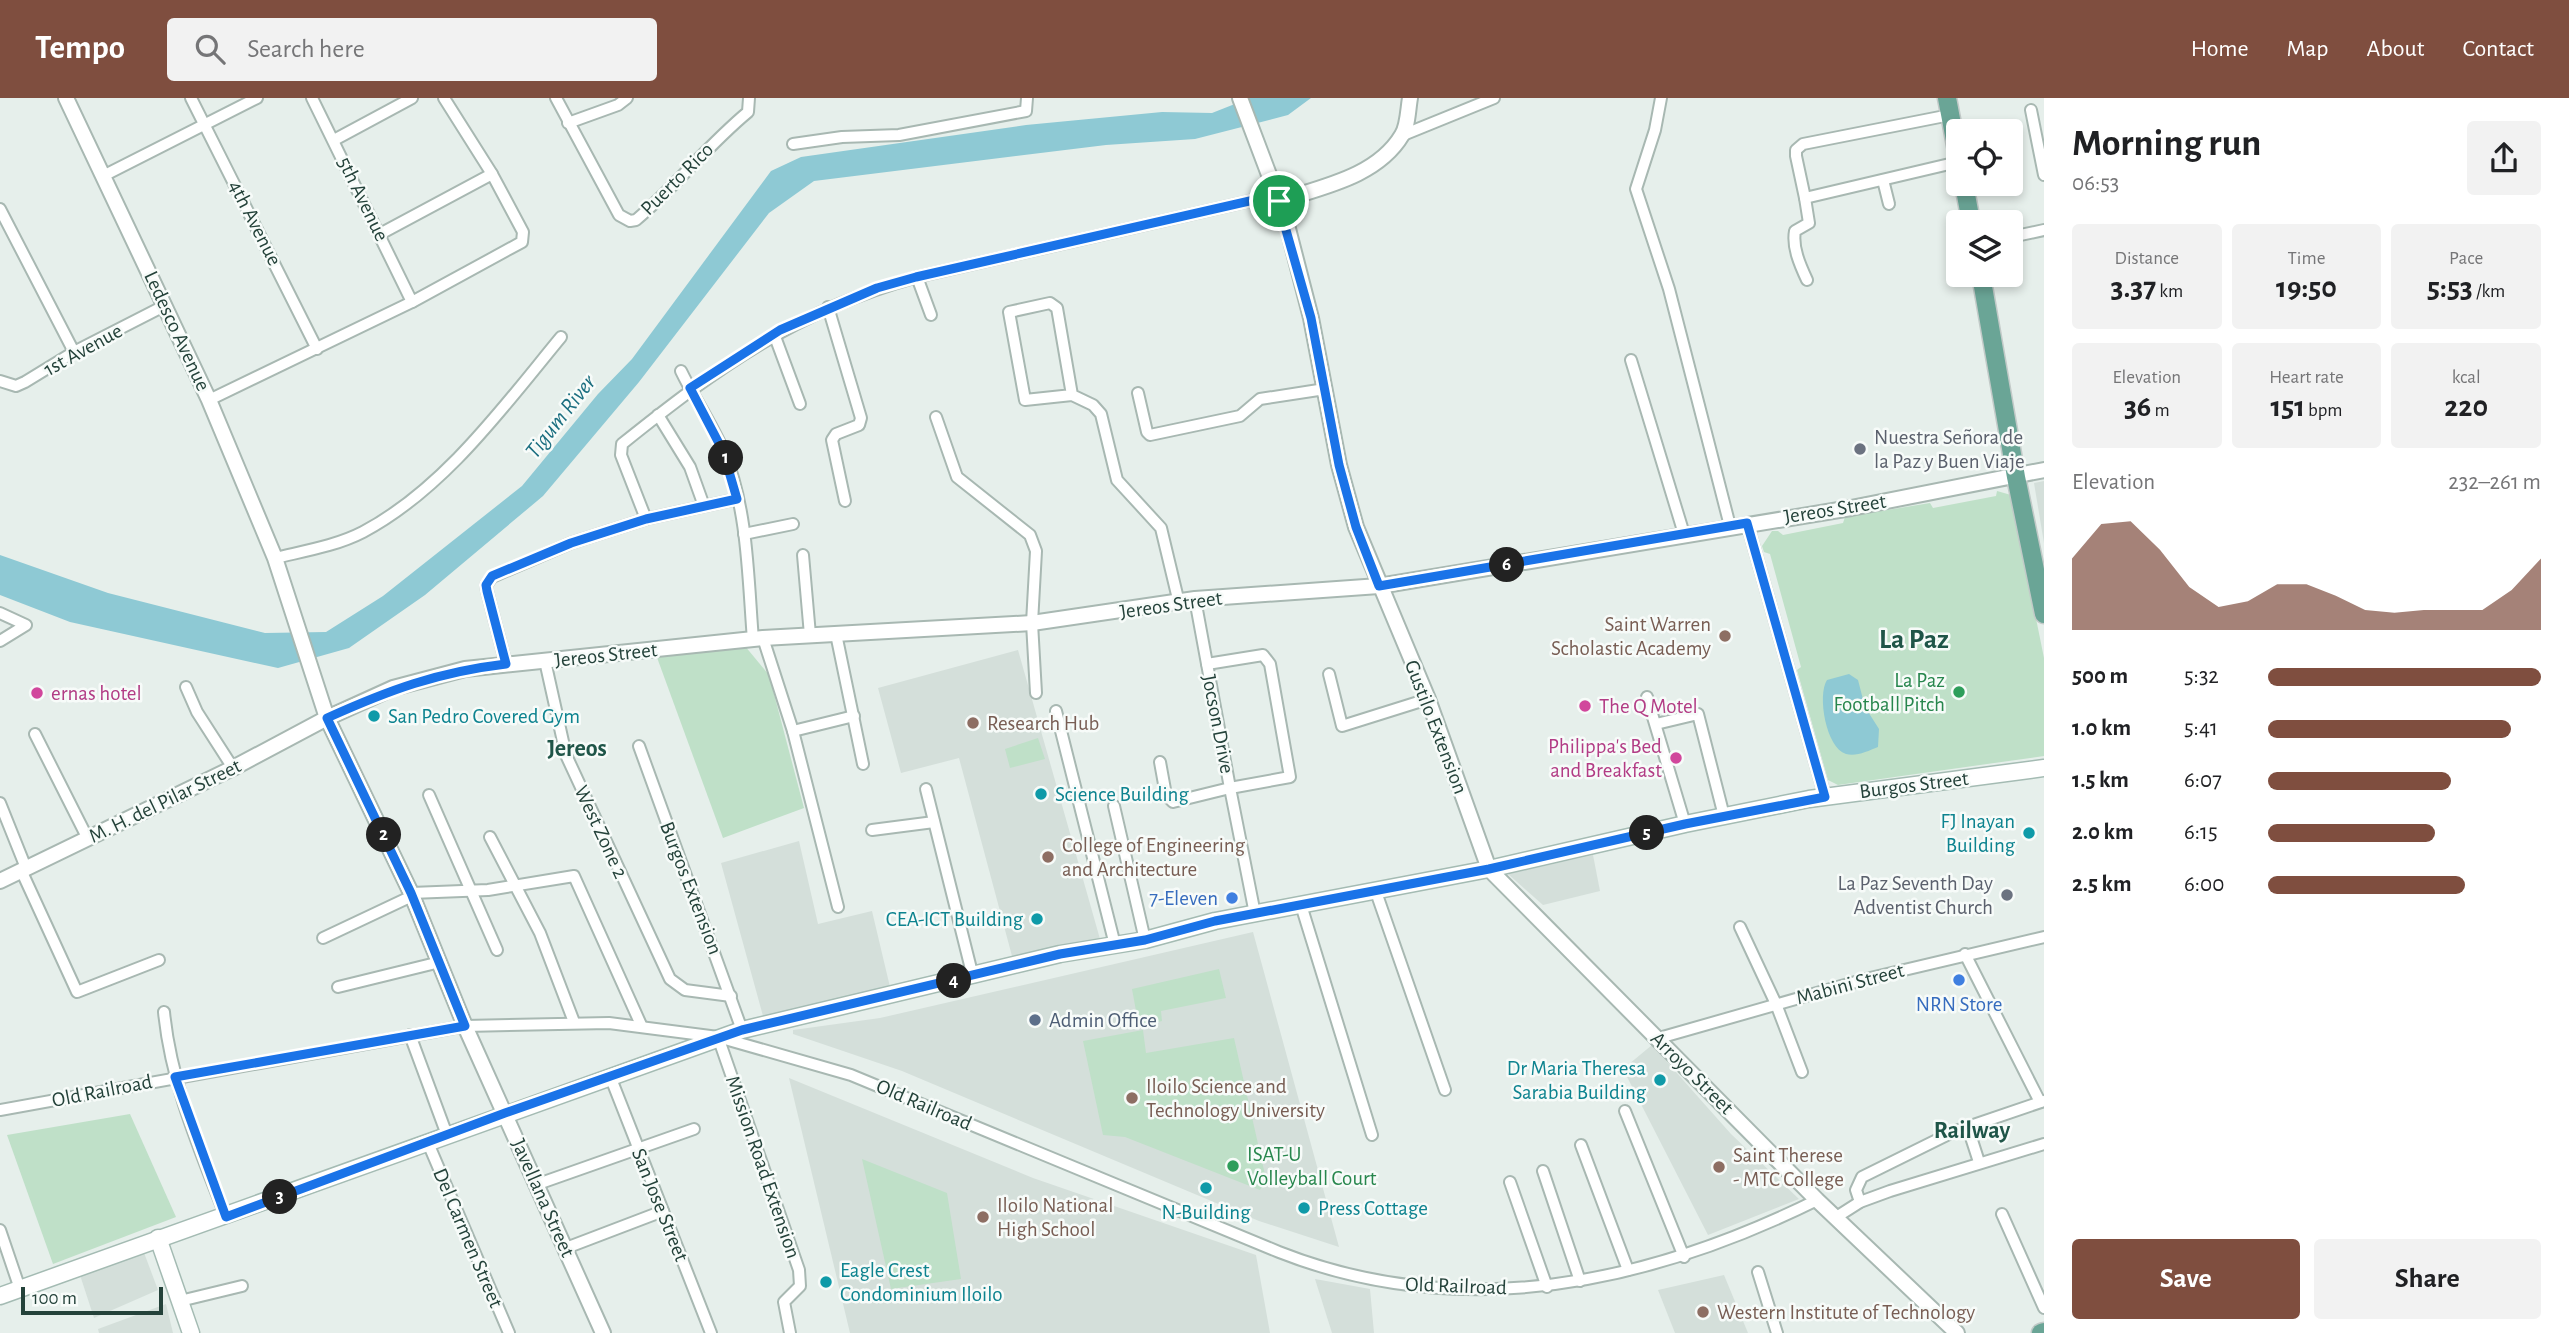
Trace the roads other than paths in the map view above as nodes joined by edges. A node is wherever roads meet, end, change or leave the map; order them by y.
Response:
1 (66, 98) edge
2 (191, 98) edge
3 (257, 98) edge
4 (312, 98) edge
5 (412, 98) edge
6 (444, 98) edge
7 (556, 98) edge
8 (627, 98) edge
9 (749, 98) edge
10 (1027, 98) edge
11 (1240, 98) edge
12 (1410, 98) edge
13 (1494, 98) edge
14 (1661, 98) edge
15 (1949, 107) edge
16 (2031, 110) dead end
17 (568, 123) junction
18 (205, 126) junction
19 (1403, 135) junction
20 (334, 140) junction
21 (793, 144) dead end
22 (1946, 165) edge
23 (492, 174) junction
24 (2044, 175) edge
25 (105, 176) junction
26 (1883, 180) junction
27 (1278, 198) junction
28 (1805, 198) junction
29 (1889, 204) dead end
30 (0, 209) edge
31 (2044, 230) edge
32 (380, 234) junction
33 (2023, 234) edge
34 (916, 277) junction
35 (1807, 280) dead end
36 (1983, 287) edge
37 (412, 302) junction
38 (164, 306) junction
39 (828, 307) junction
40 (930, 315) dead end
41 (774, 334) junction
42 (561, 337) dead end
43 (317, 349) junction
44 (74, 352) junction
45 (1631, 360) dead end
46 (681, 371) dead end
47 (0, 381) edge
48 (690, 388) junction
49 (1325, 389) junction
50 (1138, 393) dead end
51 (1072, 395) junction
52 (209, 400) junction
53 (800, 404) dead end
54 (658, 415) junction
55 (936, 417) dead end
56 (2044, 470) edge
57 (2015, 477) junction
58 (737, 499) junction
59 (845, 501) dead end
60 (704, 506) junction
61 (646, 519) junction
62 (1747, 523) junction
63 (793, 524) dead end
64 (1730, 526) junction
65 (744, 534) junction
66 (1684, 534) junction
67 (803, 555) dead end
68 (277, 563) junction
69 (1379, 586) junction
70 (1195, 599) junction
71 (1179, 603) junction
72 (0, 613) edge
73 (2044, 614) edge
74 (1032, 623) junction
75 (836, 634) junction
76 (810, 635) junction
77 (758, 639) junction
78 (0, 641) edge
79 (545, 662) junction
80 (506, 664) junction
81 (1206, 664) junction
82 (1329, 674) dead end
83 (186, 687) dead end
84 (316, 688) joint
85 (1036, 693) dead end
86 (1647, 697) dead end
87 (1428, 699) junction
88 (1056, 712) dead end
89 (854, 716) junction
90 (327, 718) junction
91 (1656, 724) junction
92 (793, 731) junction
93 (35, 734) dead end
94 (639, 746) dead end
95 (1160, 762) dead end
96 (863, 764) dead end
97 (233, 768) junction
98 (2044, 768) edge
99 (1230, 788) junction
100 (926, 789) dead end
101 (429, 795) dead end
102 (1825, 797) junction
103 (0, 803) edge
104 (1114, 806) dead end
105 (1724, 816) junction
106 (934, 822) junction
107 (1685, 824) junction
108 (872, 830) dead end
109 (490, 836) dead end
110 (88, 839) junction
111 (23, 869) junction
112 (1489, 869) junction
113 (0, 881) edge
114 (516, 886) junction
115 (473, 890) junction
116 (1376, 891) junction
117 (412, 895) junction
118 (1301, 905) junction
119 (838, 907) dead end
120 (1255, 914) junction
121 (1740, 927) dead end
122 (2044, 937) edge
123 (323, 938) dead end
124 (1145, 940) junction
125 (1115, 945) junction
126 (497, 950) dead end
127 (1965, 954) junction
128 (159, 960) dead end
129 (440, 962) junction
130 (973, 977) junction
131 (338, 987) dead end
132 (732, 996) junction
133 (1776, 1004) junction
134 (164, 1012) dead end
135 (574, 1022) junction
136 (465, 1026) junction
137 (642, 1027) junction
138 (742, 1030) junction
139 (410, 1035) junction
140 (718, 1038) junction
141 (1659, 1038) junction
142 (1802, 1072) dead end
143 (610, 1076) junction
144 (175, 1077) junction
145 (1445, 1090) dead end
146 (2042, 1101) edge
147 (0, 1111) edge
148 (1625, 1111) dead end
149 (505, 1113) junction
150 (1968, 1128) junction
151 (694, 1129) dead end
152 (447, 1135) junction
153 (1372, 1135) dead end
154 (428, 1143) junction
155 (2044, 1144) edge
156 (1581, 1145) dead end
157 (638, 1149) junction
158 (1979, 1162) junction
159 (1543, 1171) dead end
160 (1510, 1182) dead end
161 (538, 1184) junction
162 (1818, 1200) junction
163 (1860, 1202) junction
164 (663, 1212) junction
165 (2002, 1214) dead end
166 (1838, 1216) junction
167 (226, 1217) junction
168 (0, 1230) edge
169 (158, 1238) junction
170 (566, 1248) junction
171 (1684, 1257) junction
172 (1628, 1270) junction
173 (1758, 1272) dead end
174 (1580, 1281) junction
175 (242, 1286) dead end
176 (1547, 1287) junction
177 (20, 1289) junction
178 (0, 1296) edge
179 (180, 1301) junction
180 (2044, 1308) edge
181 (191, 1333) edge
182 (509, 1333) edge
183 (603, 1333) edge
184 (711, 1333) edge
185 (790, 1333) edge
186 (1777, 1333) edge
187 (1957, 1333) edge

1 - 25 street, Ledesco Avenue
2 - 18 street, 4th Avenue
3 - 18 street
4 - 20 street, 5th Avenue
5 - 20 street
6 - 23 street
7 - 17 street, Puerto Rico
8 - 17 street
9 - 17 street, Puerto Rico
10 - 21 street
11 - 27 street, Gustilo Extension
12 - 19 street
13 - 19 street
14 - 64 street
15 - 28 street
16 - 24 street
18 - 25 street
18 - 43 street, 4th Avenue
19 - 27 street
20 - 32 street, 5th Avenue
22 - 26 street
23 - 32 street
23 - 37 street
25 - 38 street, Ledesco Avenue
26 - 28 street
26 - 29 street
27 - 34 street
27 - 49 street, Gustilo Extension
28 - 35 street
30 - 44 street
31 - 33 street
32 - 37 street, 5th Avenue
34 - 39 street
34 - 40 street
36 - 57 main road
37 - 43 street
38 - 44 street, 1st Avenue
38 - 52 street, Ledesco Avenue
39 - 41 street
39 - 59 street
41 - 48 street
41 - 53 street
42 - 68 street
43 - 52 street
44 - 47 street, 1st Avenue
45 - 66 street
46 - 48 street
48 - 54 street
48 - 58 street
49 - 50 street
49 - 69 street, Gustilo Extension
51 - 51 street
51 - 71 street
52 - 68 street, Ledesco Avenue
54 - 60 street
54 - 61 street
55 - 74 street
56 - 57 street, Jereos Street
57 - 62 street, Jereos Street
57 - 73 main road
58 - 60 street
58 - 65 street
60 - 61 street
61 - 80 street
62 - 64 street, Jereos Street
62 - 102 street
63 - 65 street
64 - 66 street, Jereos Street
65 - 77 street
66 - 69 street, Jereos Street
67 - 76 street
68 - 84 street, Ledesco Avenue
69 - 70 street, Jereos Street
69 - 87 street, Gustilo Extension
70 - 71 street, Jereos Street
70 - 81 street, Jocson Drive
71 - 74 street, Jereos Street
72 - 78 street
74 - 75 street, Jereos Street
74 - 85 street
75 - 76 street, Jereos Street
75 - 89 street
76 - 77 street, Jereos Street
77 - 79 street, Jereos Street
77 - 92 street
79 - 80 street, Jereos Street
79 - 132 street, West Zone 2
80 - 90 street, Jereos Street
81 - 99 street, Jocson Drive
81 - 99 street
82 - 87 street
83 - 97 street
84 - 90 street, Javellana Street
86 - 91 street
87 - 112 street, Gustilo Extension
88 - 125 street
89 - 92 street
89 - 96 street
90 - 97 street, M. H. del Pilar Street
90 - 117 street, Javellana Street
91 - 105 street
91 - 107 street
92 - 119 street
93 - 110 street
94 - 132 street, Burgos Extension
95 - 99 street, Jocson Drive
97 - 110 street, M. H. del Pilar Street
98 - 102 main road, Burgos Street
99 - 120 street
100 - 106 street
101 - 115 street
102 - 105 main road, Burgos Street
103 - 111 street
104 - 124 street
105 - 107 main road, Burgos Street
106 - 108 street
106 - 130 street
107 - 112 main road, Burgos Street
109 - 114 street
110 - 111 street, M. H. del Pilar Street
111 - 113 street, M. H. del Pilar Street
111 - 128 street
112 - 116 main road, Burgos Street
112 - 141 street, Arroyo Street
114 - 115 street
114 - 135 street
114 - 137 street
115 - 117 street
115 - 126 street
116 - 118 main road, Burgos Street
116 - 145 street
117 - 123 street
117 - 129 street, Javellana Street
118 - 120 main road, Burgos Street
118 - 153 street
120 - 124 main road, Burgos Street
121 - 133 street
122 - 127 street, Mabini Street
124 - 125 main road, Burgos Street
125 - 130 main road, Burgos Street
127 - 133 street, Mabini Street
127 - 146 street
129 - 131 street
129 - 136 street, Javellana Street
130 - 138 main road, Burgos Street
132 - 138 street, Burgos Extension
133 - 141 street, Mabini Street
133 - 142 street
134 - 144 street
135 - 136 street, Old Railroad
135 - 137 street, Old Railroad
136 - 139 street, Old Railroad
136 - 149 street, Javellana Street
137 - 140 street, Old Railroad
138 - 140 main road, Burgos Street
139 - 144 street, Old Railroad
139 - 152 street
140 - 143 main road, Burgos Street
140 - 176 street, Old Railroad
140 - 185 street, Mission Road Extension
141 - 162 street, Arroyo Street
143 - 149 main road, Burgos Street
143 - 157 street, San Jose Street
144 - 147 street, Old Railroad
144 - 167 street
146 - 150 street
148 - 171 street
149 - 152 main road, Burgos Street
149 - 161 street, Javellana Street
150 - 158 street
150 - 163 street
151 - 157 street
152 - 154 main road, Burgos Street
154 - 167 main road, Burgos Street
154 - 182 street, Del Carmen Street
155 - 158 street
156 - 172 street
157 - 161 street
157 - 164 street, San Jose Street
158 - 163 street
159 - 174 street
160 - 176 street
161 - 170 street, Javellana Street
162 - 166 street, Arroyo Street
162 - 171 street, Old Railroad
163 - 166 street
164 - 170 street
164 - 184 street, San Jose Street
165 - 180 street
166 - 187 street, Arroyo Street
167 - 169 main road, Burgos Street
168 - 177 street
169 - 177 main road, Burgos Street
169 - 179 main road
170 - 183 street, Javellana Street
171 - 172 street, Old Railroad
172 - 174 street, Old Railroad
173 - 186 street
174 - 176 street, Old Railroad
175 - 179 street
177 - 178 main road, Burgos Street
179 - 181 main road

